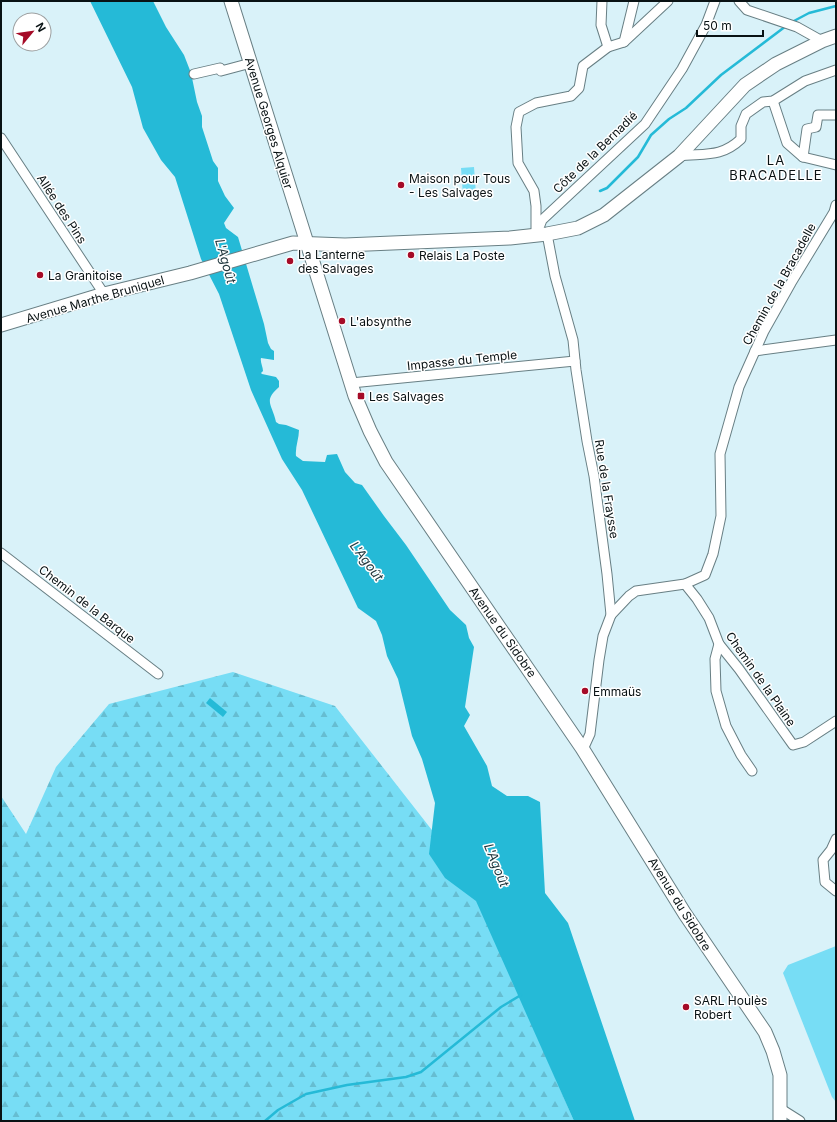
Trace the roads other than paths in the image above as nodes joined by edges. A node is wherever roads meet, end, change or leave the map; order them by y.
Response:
1 (231, 1) edge
2 (602, 1) edge
3 (634, 1) edge
4 (668, 1) edge
5 (715, 1) edge
6 (740, 1) edge
7 (836, 36) edge
8 (822, 41) junction
9 (624, 42) junction
10 (608, 47) junction
11 (251, 63) junction
12 (836, 70) edge
13 (194, 74) dead end
14 (773, 101) junction
15 (836, 115) edge
16 (1, 138) edge
17 (679, 156) junction
18 (803, 157) junction
19 (836, 165) edge
20 (836, 205) edge
21 (541, 234) junction
22 (307, 244) junction
23 (104, 294) junction
24 (1, 325) edge
25 (836, 340) edge
26 (755, 351) junction
27 (575, 361) junction
28 (351, 383) junction
29 (1, 553) edge
30 (685, 584) junction
31 (611, 615) junction
32 (719, 644) junction
33 (158, 674) dead end
34 (836, 721) edge
35 (582, 748) junction
36 (752, 771) dead end
37 (836, 839) edge
38 (836, 892) edge
39 (743, 1000) junction
40 (769, 1059) junction
41 (781, 1115) edge
42 (776, 1121) edge
43 (800, 1121) edge

1 - 11 street, Avenue Georges Alquier
2 - 10 street
3 - 9 street
4 - 9 street
5 - 21 street, Côte de la Bernadié
6 - 8 street
7 - 8 street, Avenue Marthe Bruniquel
8 - 17 street, Avenue Marthe Bruniquel
9 - 10 street
10 - 21 street, Rue de la Fraysse
11 - 13 street
11 - 22 street, Avenue Georges Alquier
12 - 14 street
14 - 17 street
14 - 18 street
15 - 18 street
16 - 23 street, Allée des Pins
17 - 21 street, Avenue Marthe Bruniquel
18 - 19 street
20 - 26 street, Chemin de la Bracadelle
21 - 22 street, Avenue Marthe Bruniquel
21 - 27 street, Rue de la Fraysse
22 - 23 street, Avenue Marthe Bruniquel
22 - 28 street, Avenue du Sidobre
23 - 24 street, Avenue Marthe Bruniquel
25 - 26 street
26 - 30 street, Chemin de la Bracadelle
27 - 28 street, Impasse du Temple
27 - 31 street, Rue de la Fraysse
28 - 35 street, Avenue du Sidobre
29 - 33 street, Chemin de la Barque
30 - 31 street, Chemin de la Bracadelle
30 - 32 street, Chemin de la Plaine
31 - 35 street, Rue de la Fraysse
32 - 34 street, Chemin de la Plaine
32 - 36 street
35 - 39 street, Avenue du Sidobre
37 - 38 street
39 - 40 street
39 - 41 street
40 - 41 street
40 - 42 street
41 - 43 street

